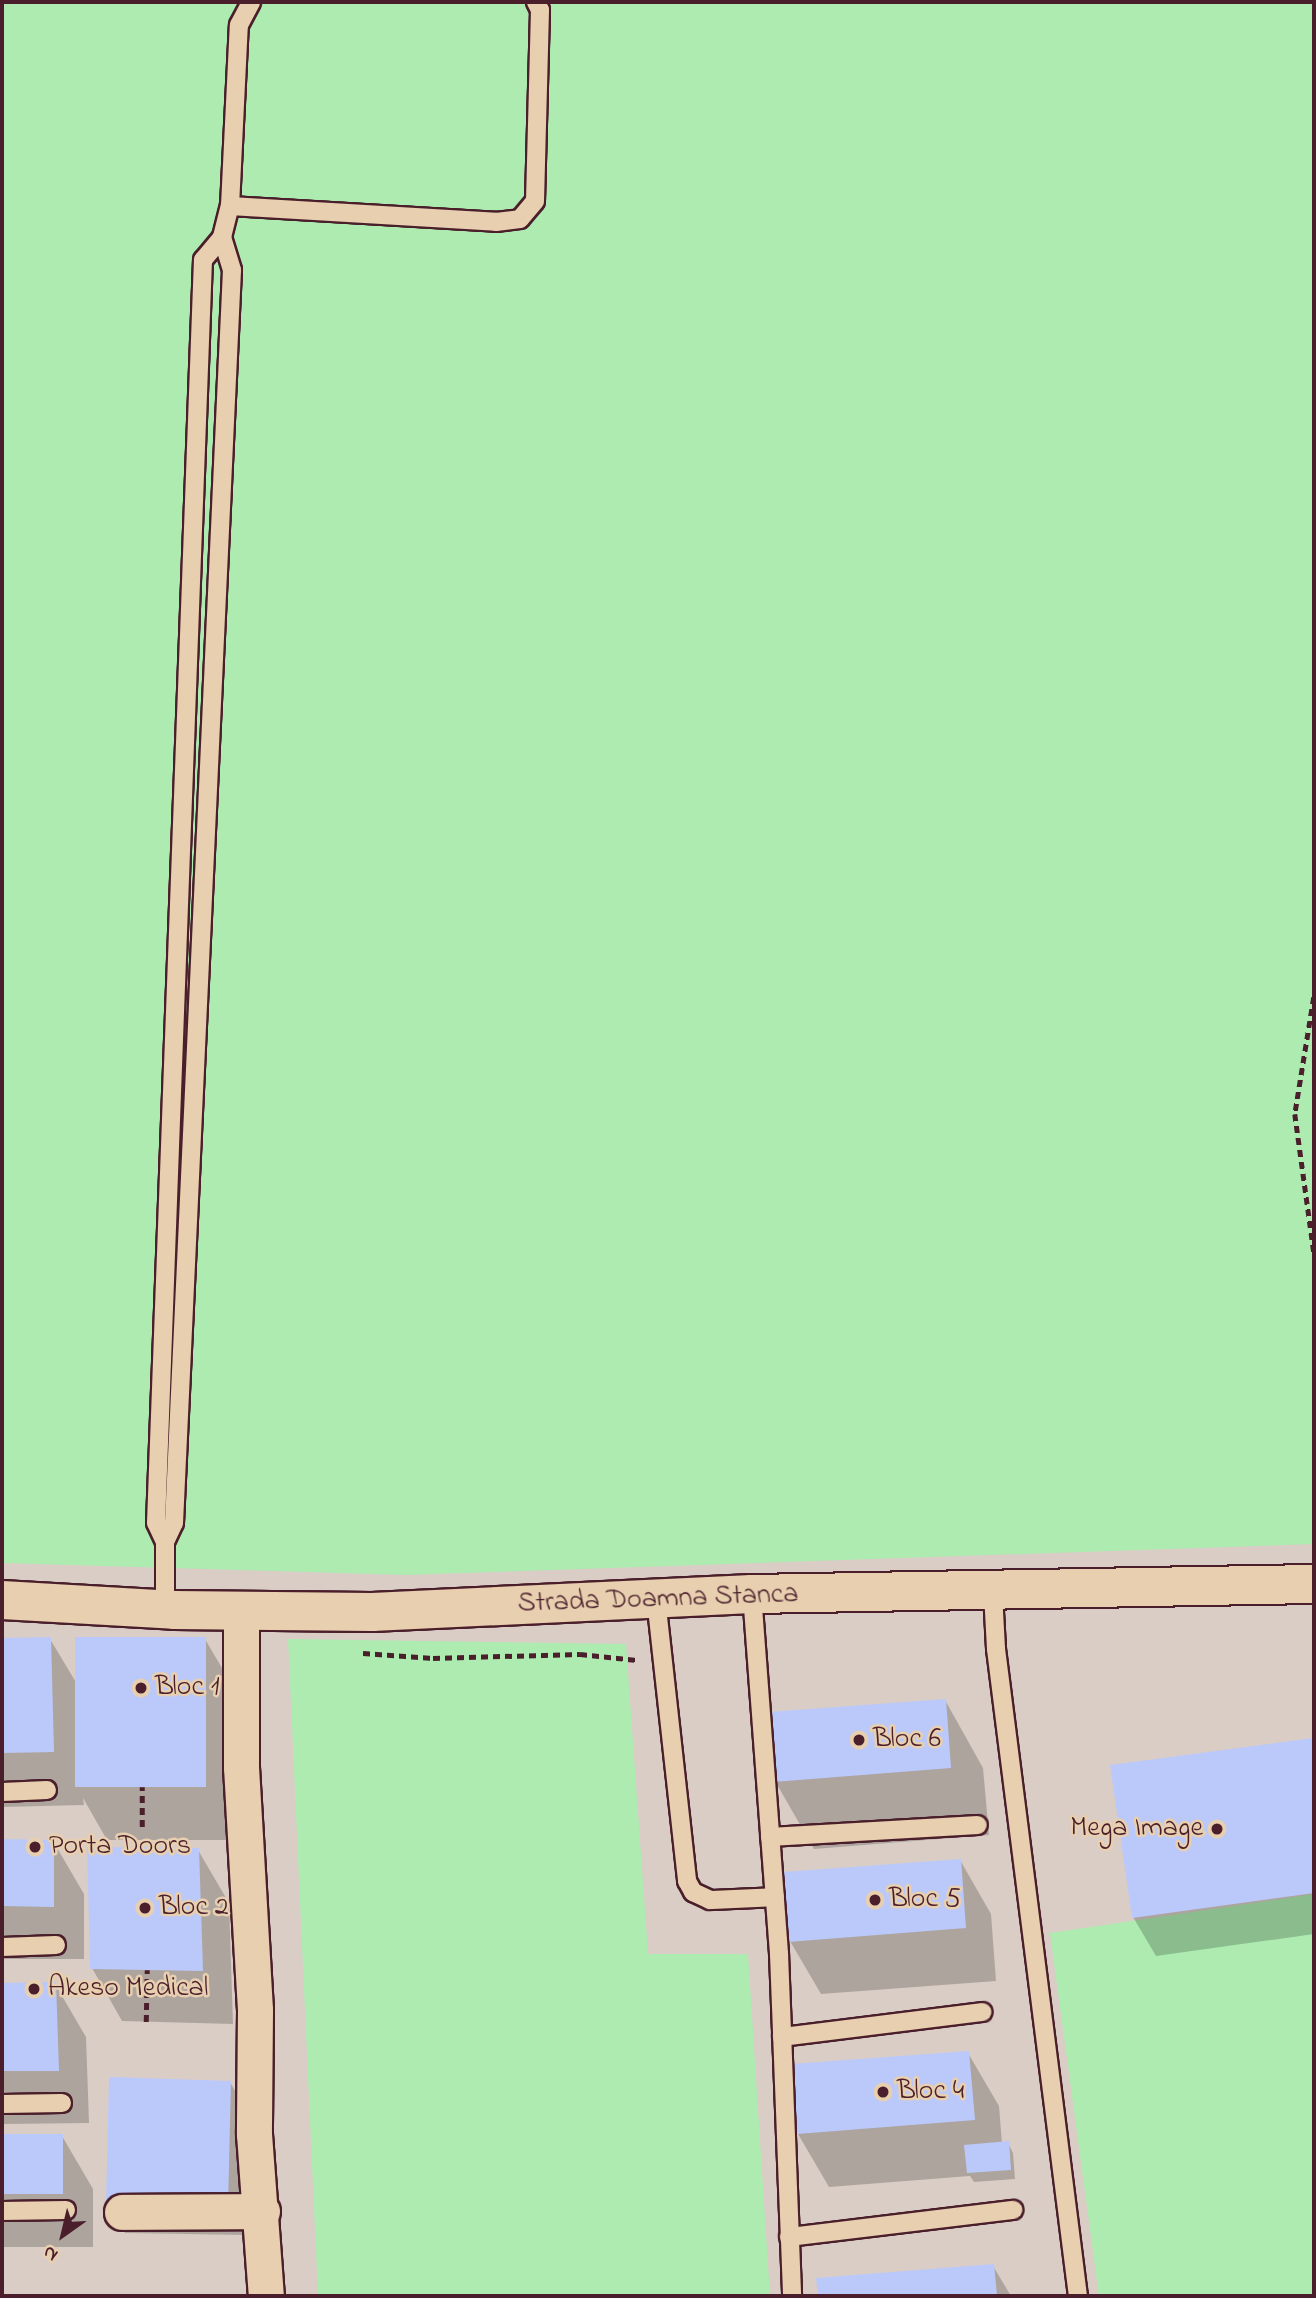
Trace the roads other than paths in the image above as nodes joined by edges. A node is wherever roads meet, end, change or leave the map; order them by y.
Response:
1 (251, 2) edge
2 (536, 2) edge
3 (230, 206) junction
4 (222, 237) junction
5 (165, 1542) junction
6 (1314, 1584) edge
7 (993, 1593) junction
8 (752, 1594) junction
9 (656, 1599) junction
10 (2, 1600) edge
11 (165, 1609) junction
12 (241, 1611) junction
13 (47, 1790) dead end
14 (2, 1792) edge
15 (978, 1825) dead end
16 (770, 1837) junction
17 (775, 1897) junction
18 (55, 1945) dead end
19 (2, 1947) edge
20 (982, 2012) dead end
21 (782, 2037) junction
22 (62, 2103) dead end
23 (2, 2104) edge
24 (66, 2210) dead end
25 (1013, 2210) dead end
26 (2, 2211) edge
27 (262, 2211) junction
28 (122, 2212) dead end
29 (789, 2237) junction
30 (266, 2296) edge
31 (792, 2296) edge
32 (1079, 2296) edge

1 - 3 lane
2 - 3 lane
3 - 4 lane
4 - 5 lane
4 - 5 lane
5 - 11 lane
6 - 7 street, Strada Doamna Stanca
7 - 8 street, Strada Doamna Stanca
7 - 32 lane
8 - 9 street, Strada Doamna Stanca
8 - 16 lane
9 - 12 street, Strada Doamna Stanca
9 - 17 lane
10 - 11 street, Strada Doamna Stanca
11 - 12 street, Strada Doamna Stanca
12 - 27 street
13 - 14 lane
15 - 16 lane
16 - 17 lane
17 - 21 lane
18 - 19 lane
20 - 21 lane
21 - 29 lane
22 - 23 lane
24 - 26 lane
25 - 29 lane
27 - 28 street
27 - 30 street
29 - 31 lane

